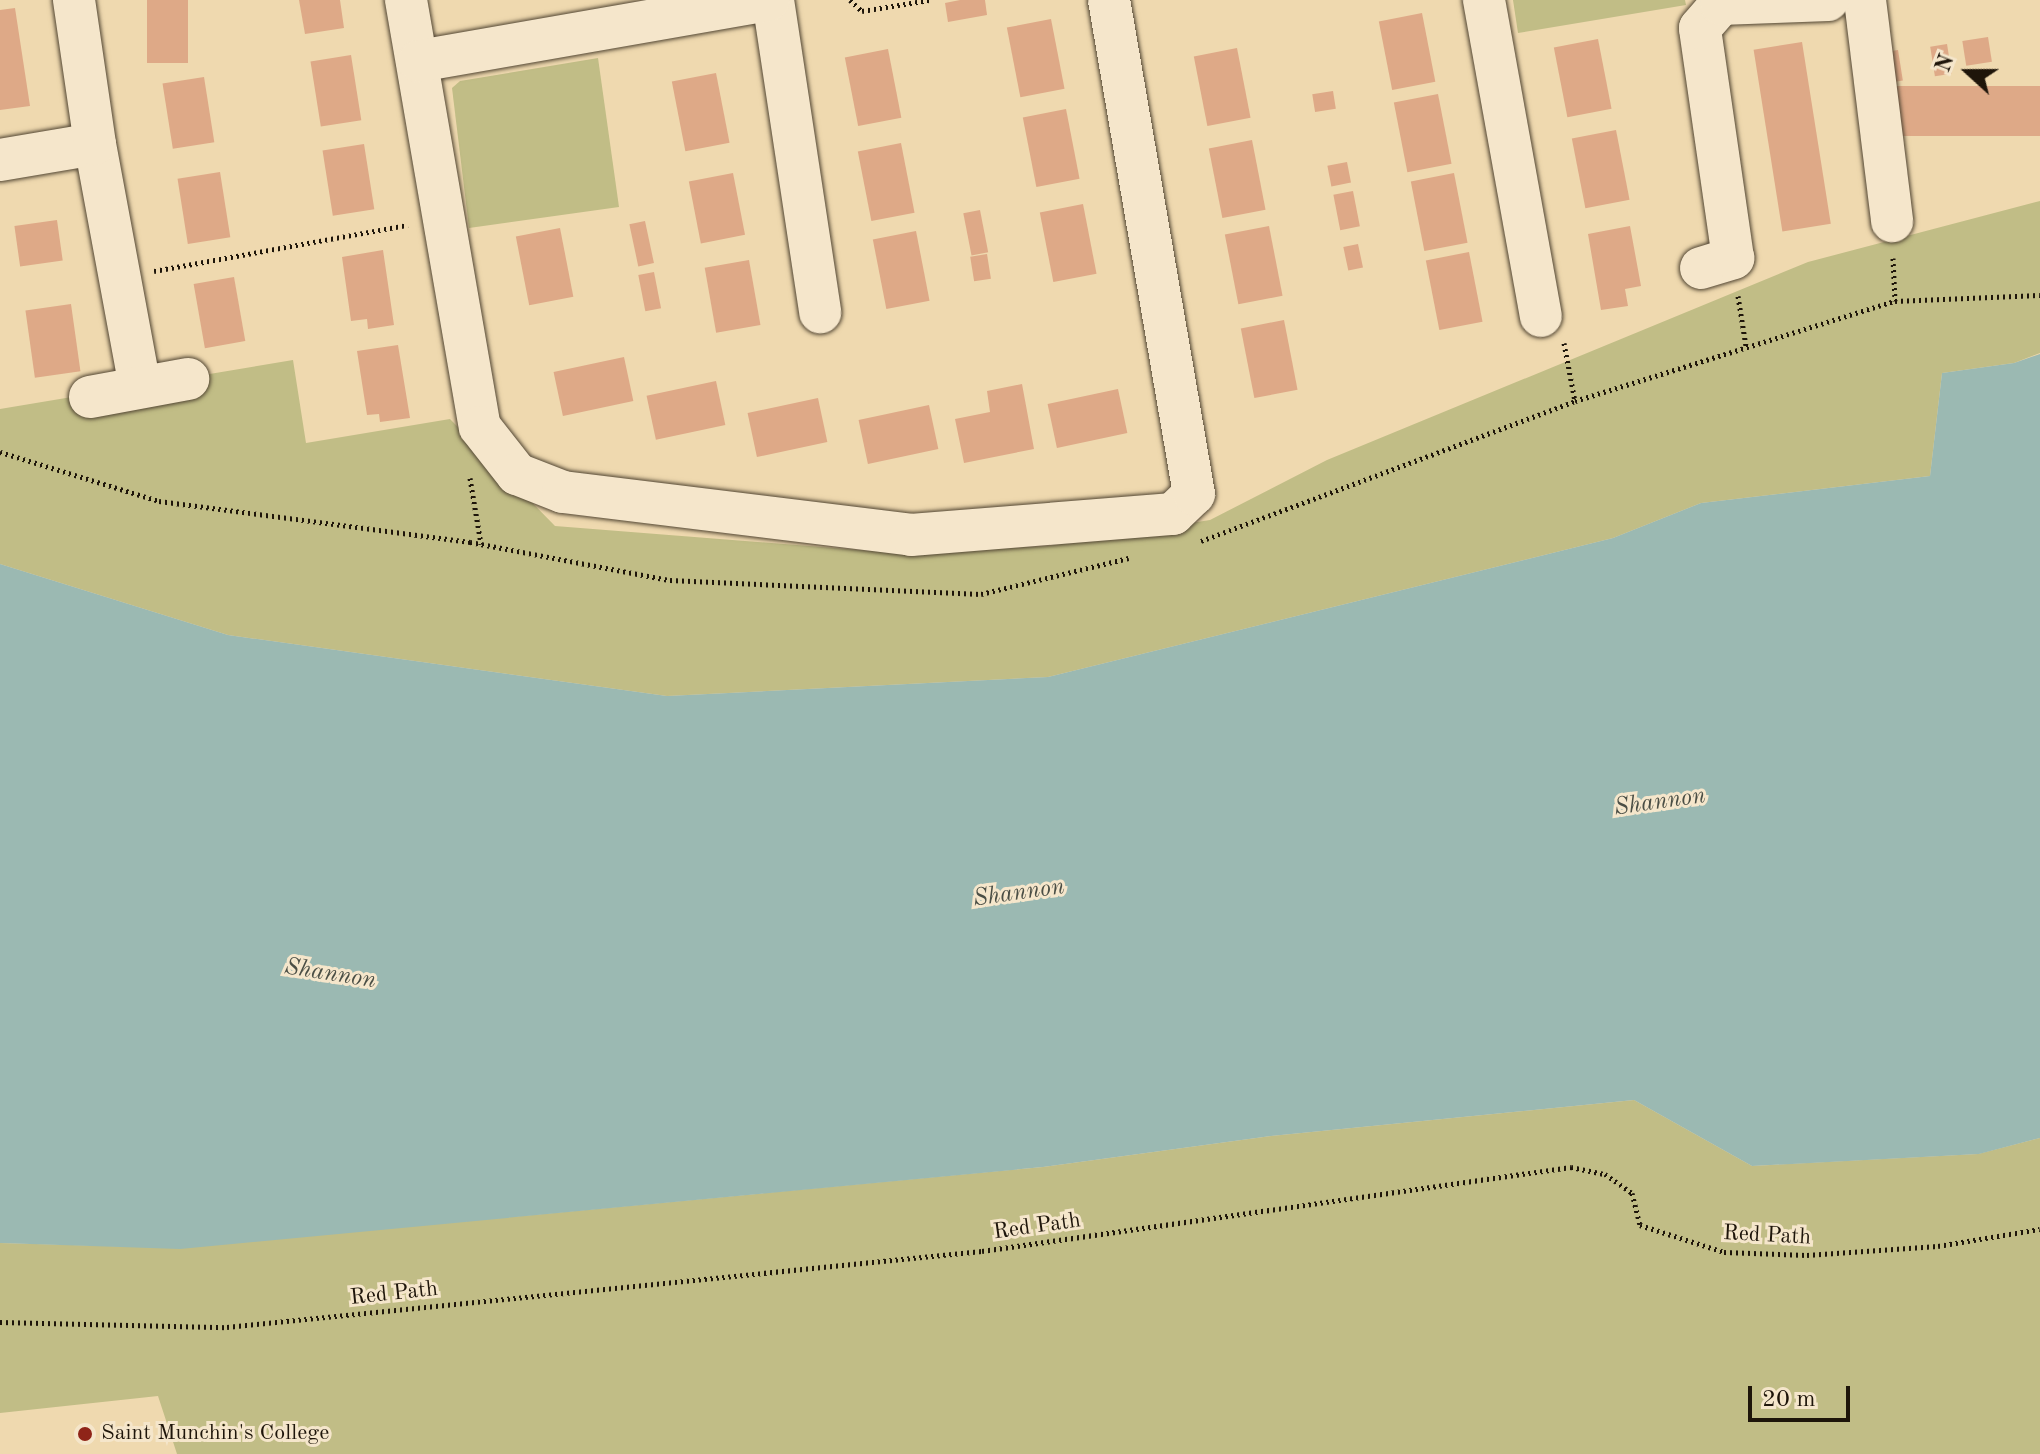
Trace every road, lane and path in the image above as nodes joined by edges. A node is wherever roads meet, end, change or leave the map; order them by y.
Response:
1 (74, 0) edge
2 (406, 0) edge
3 (771, 0) edge
4 (850, 0) edge
5 (929, 0) edge
6 (1109, 0) edge
7 (1484, 0) edge
8 (1828, 0) edge
9 (1865, 0) edge
10 (419, 61) junction
11 (95, 144) junction
12 (0, 160) edge
13 (443, 218) junction
14 (1892, 221) dead end
15 (1731, 260) joint
16 (122, 277) junction
17 (2040, 295) edge
18 (820, 312) dead end
19 (1541, 316) joint
20 (1746, 346) junction
21 (188, 379) dead end
22 (140, 386) junction
23 (90, 397) dead end
24 (1575, 401) junction
25 (0, 452) edge
26 (1188, 544) dead end
27 (1144, 555) dead end
28 (2040, 1229) edge
29 (0, 1322) edge

1 - 11 street
2 - 10 street
3 - 10 street
3 - 18 street
4 - 5 path
6 - 13 street
7 - 19 street
8 - 15 street
9 - 14 street
10 - 13 street
11 - 12 street
11 - 16 street
13 - 16 path
15 - 20 path
16 - 22 street
17 - 20 path
19 - 24 path
20 - 24 path
21 - 22 street
22 - 23 street
24 - 26 path
25 - 27 path
28 - 29 path, Red Path

